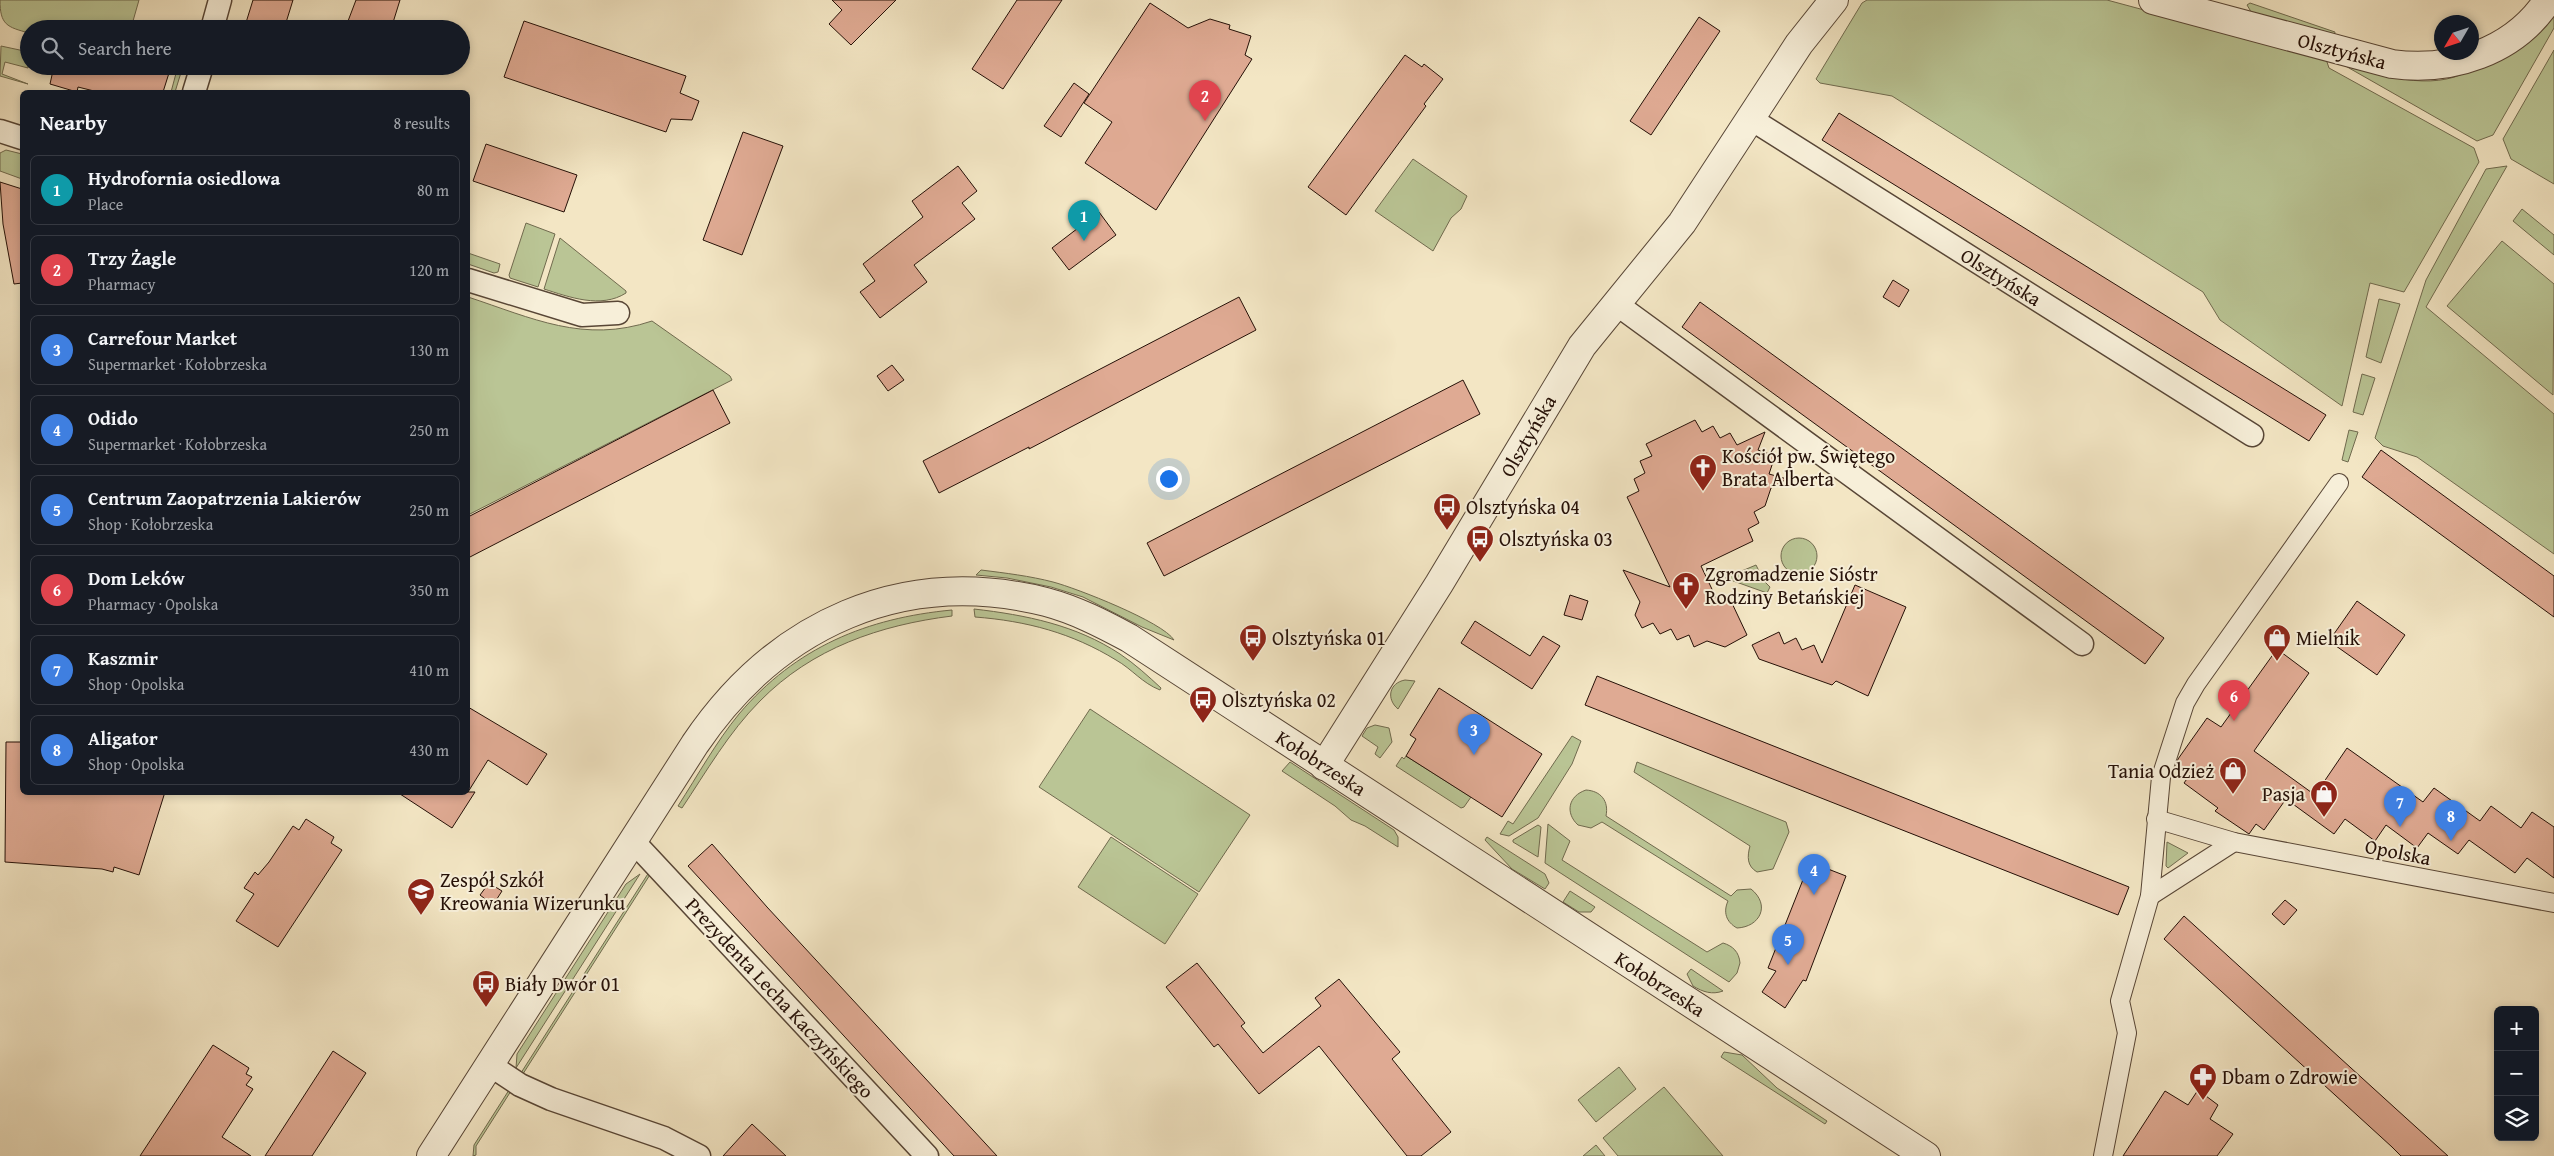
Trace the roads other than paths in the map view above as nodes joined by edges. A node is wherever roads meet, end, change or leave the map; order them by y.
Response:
1 (220, 0) edge
2 (1834, 0) edge
3 (2153, 0) edge
4 (2548, 0) edge
5 (214, 20) edge
6 (199, 75) edge
7 (195, 90) edge
8 (1751, 119) junction
9 (0, 131) edge
10 (20, 137) edge
11 (470, 281) edge
12 (1615, 303) junction
13 (618, 313) dead end
14 (2252, 435) dead end
15 (2339, 483) dead end
16 (2082, 644) dead end
17 (1324, 766) junction
18 (2156, 819) junction
19 (633, 841) junction
20 (2234, 842) junction
21 (2150, 896) junction
22 (2554, 903) edge
23 (490, 1065) junction
24 (431, 1156) edge
25 (699, 1156) edge
26 (927, 1156) edge
27 (1926, 1156) edge
28 (2103, 1156) edge

1 - 5 street
2 - 8 street, Olsztyńska
3 - 4 street, Olsztyńska
6 - 7 street
8 - 12 street, Olsztyńska
8 - 14 street, Olsztyńska
9 - 10 street
11 - 13 street
12 - 16 street
12 - 17 street, Olsztyńska
15 - 18 street
17 - 19 street, Kołobrzeska
17 - 27 street, Kołobrzeska
18 - 20 street, Opolska
18 - 21 street
19 - 23 street
19 - 26 street, Prezydenta Lecha Kaczyńskiego
20 - 21 street
20 - 22 street, Opolska
21 - 28 street
23 - 24 street
23 - 25 street

